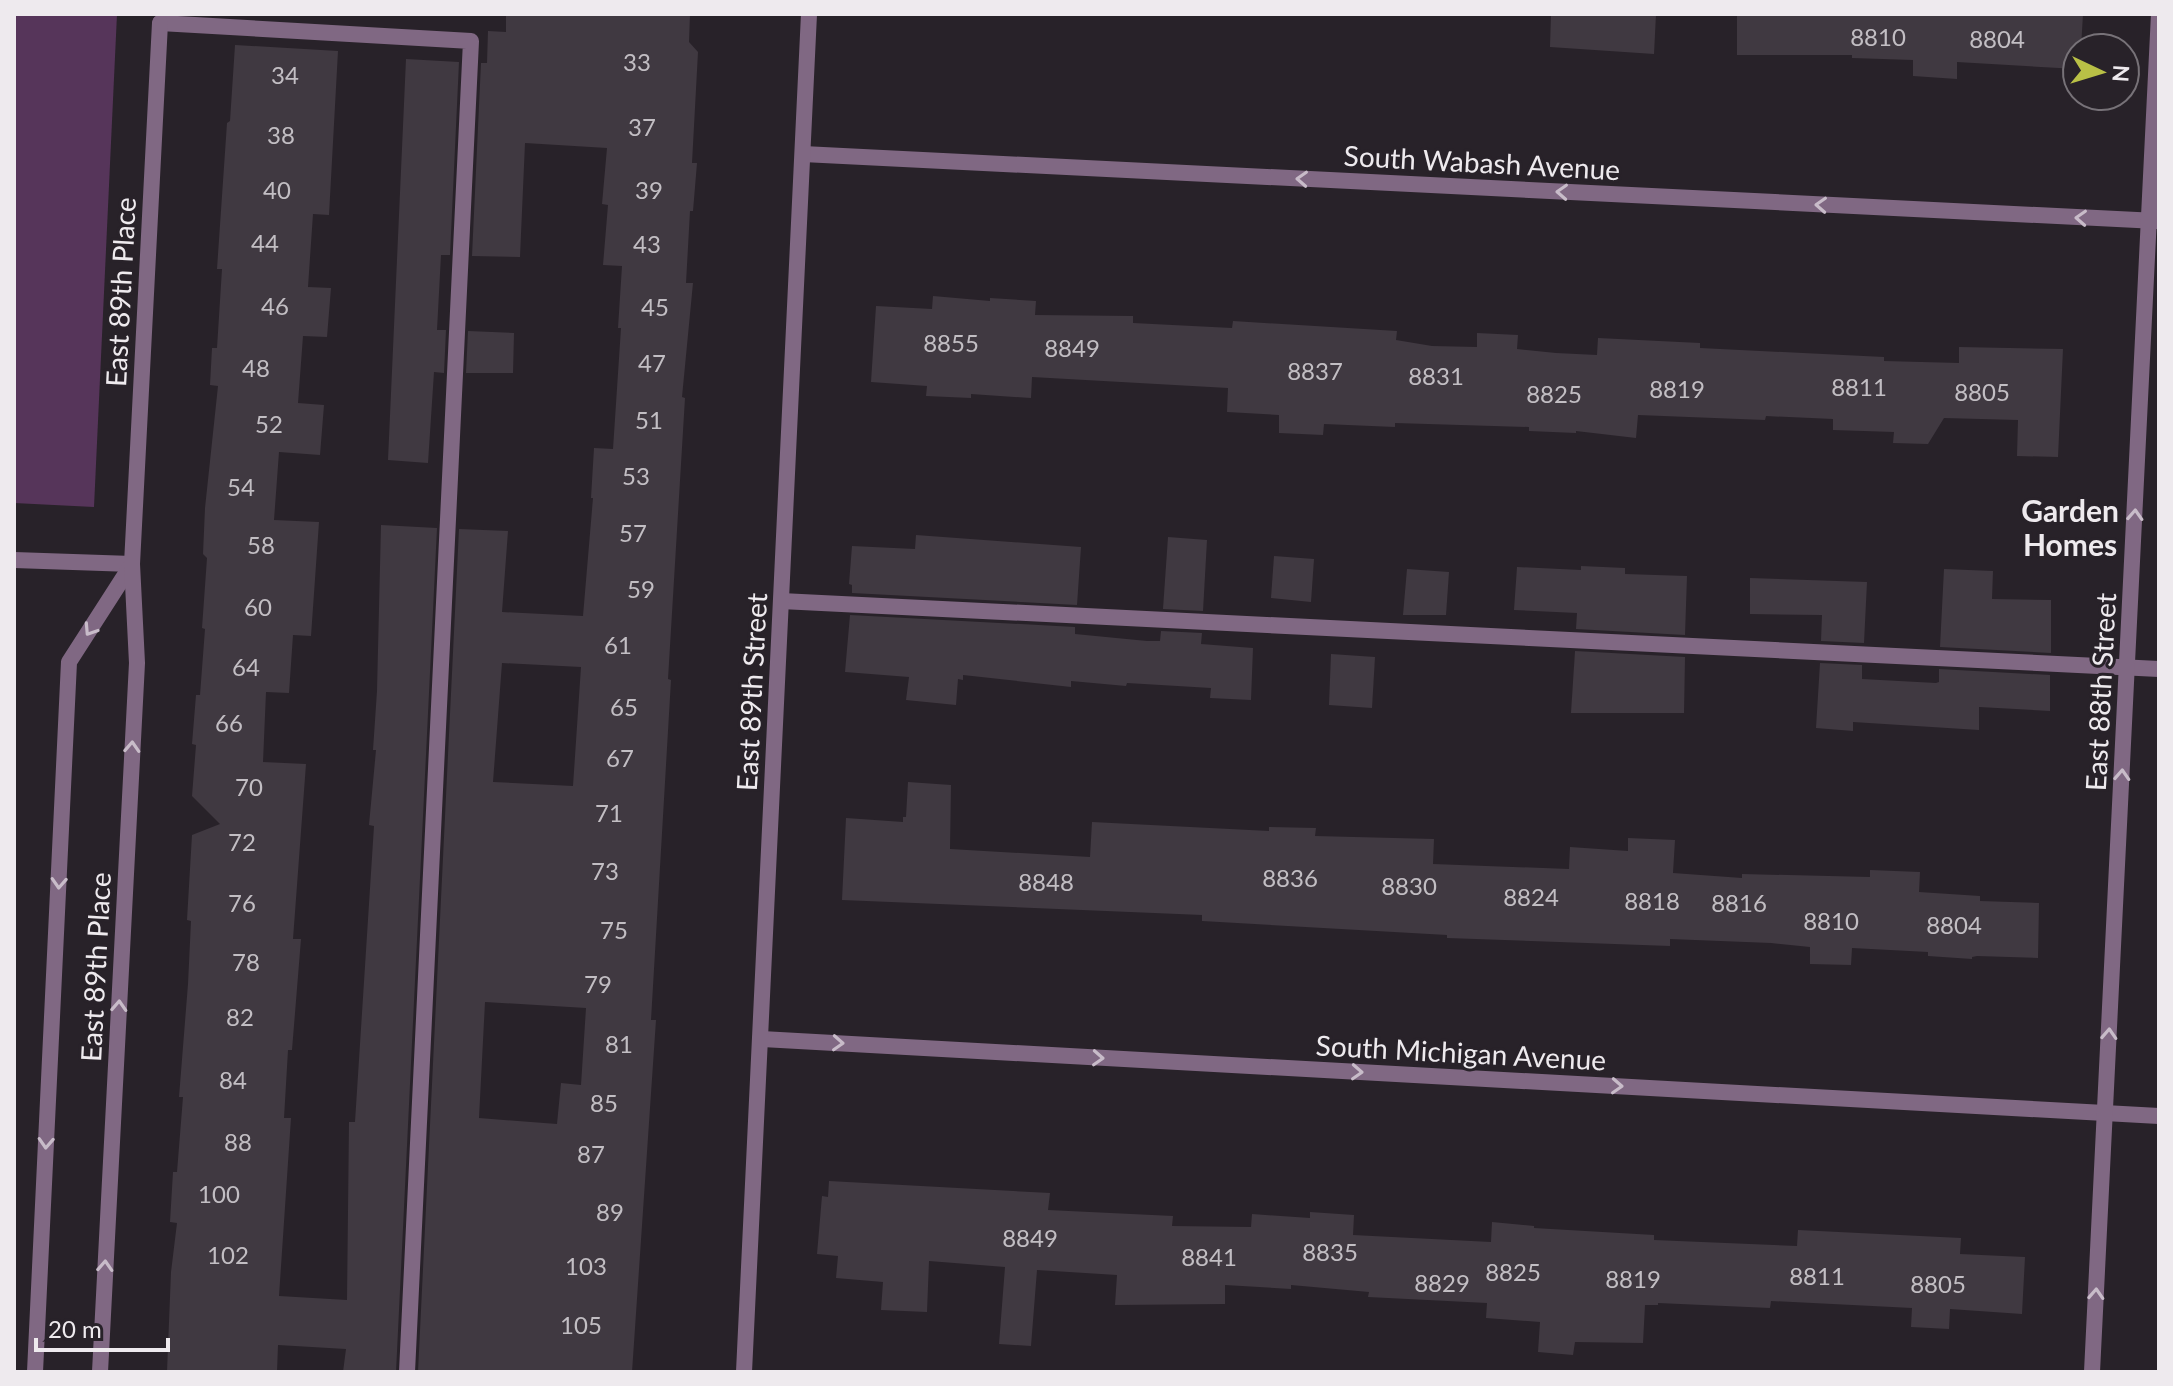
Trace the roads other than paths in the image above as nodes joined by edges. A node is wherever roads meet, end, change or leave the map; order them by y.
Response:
1 (809, 14) edge
2 (2159, 14) edge
3 (803, 154) junction
4 (2154, 221) edge
5 (14, 560) edge
6 (132, 564) junction
7 (781, 601) junction
8 (2127, 667) junction
9 (2159, 669) edge
10 (760, 1039) junction
11 (2105, 1113) junction
12 (2159, 1116) edge
13 (35, 1372) edge
14 (100, 1372) edge
15 (407, 1372) edge
16 (744, 1372) edge
17 (2092, 1372) edge

1 - 3 street, East 89th Street
2 - 4 street, East 88th Street
4 -> 3 street, South Wabash Avenue
3 - 7 street, East 89th Street
8 -> 4 street, East 88th Street
5 - 6 street
6 -> 13 street, East 89th Place
14 -> 6 street, East 89th Place
6 - 15 street, East 89th Place
7 - 8 street
7 - 10 street, East 89th Street
8 - 9 street
11 -> 8 street, East 88th Street
10 -> 11 street, South Michigan Avenue
10 - 16 street, East 89th Street
11 - 12 street, South Michigan Avenue
17 -> 11 street, East 88th Street

